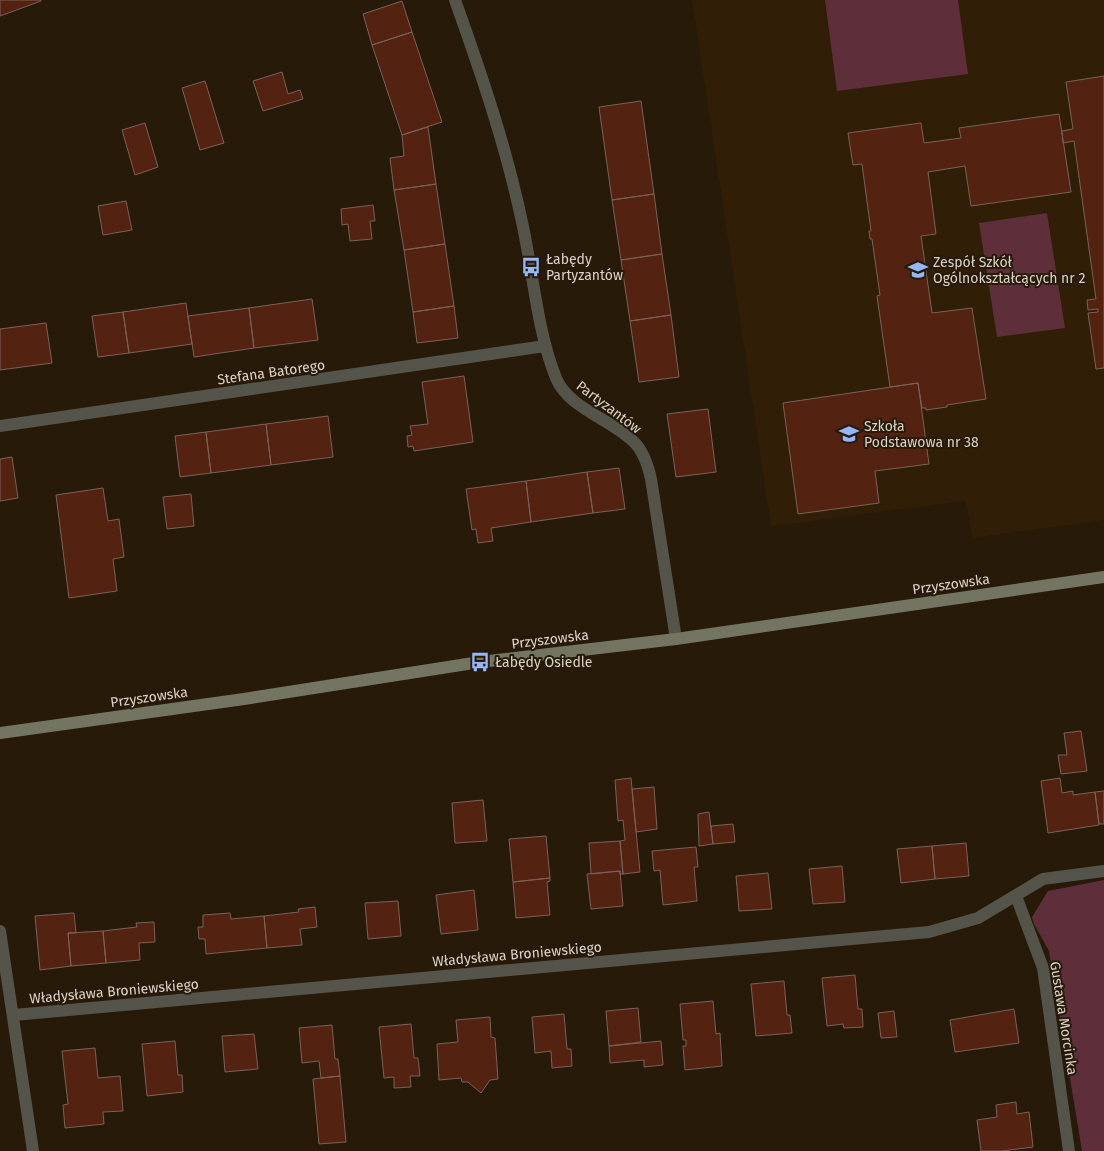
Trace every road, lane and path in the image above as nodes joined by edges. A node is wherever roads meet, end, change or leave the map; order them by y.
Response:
1 (456, 0) edge
2 (545, 346) junction
3 (0, 426) edge
4 (1104, 577) edge
5 (676, 638) junction
6 (0, 733) edge
7 (1104, 871) edge
8 (1016, 896) junction
9 (0, 931) edge
10 (14, 1015) junction
11 (33, 1151) edge
12 (1069, 1151) edge

1 - 2 street, Partyzantów
2 - 3 street, Stefana Batorego
2 - 5 street, Partyzantów
4 - 5 street, Przyszowska
5 - 6 street, Przyszowska
7 - 8 street
8 - 10 street, Władysława Broniewskiego
8 - 12 street, Gustawa Morcinka
9 - 10 street
10 - 11 street

